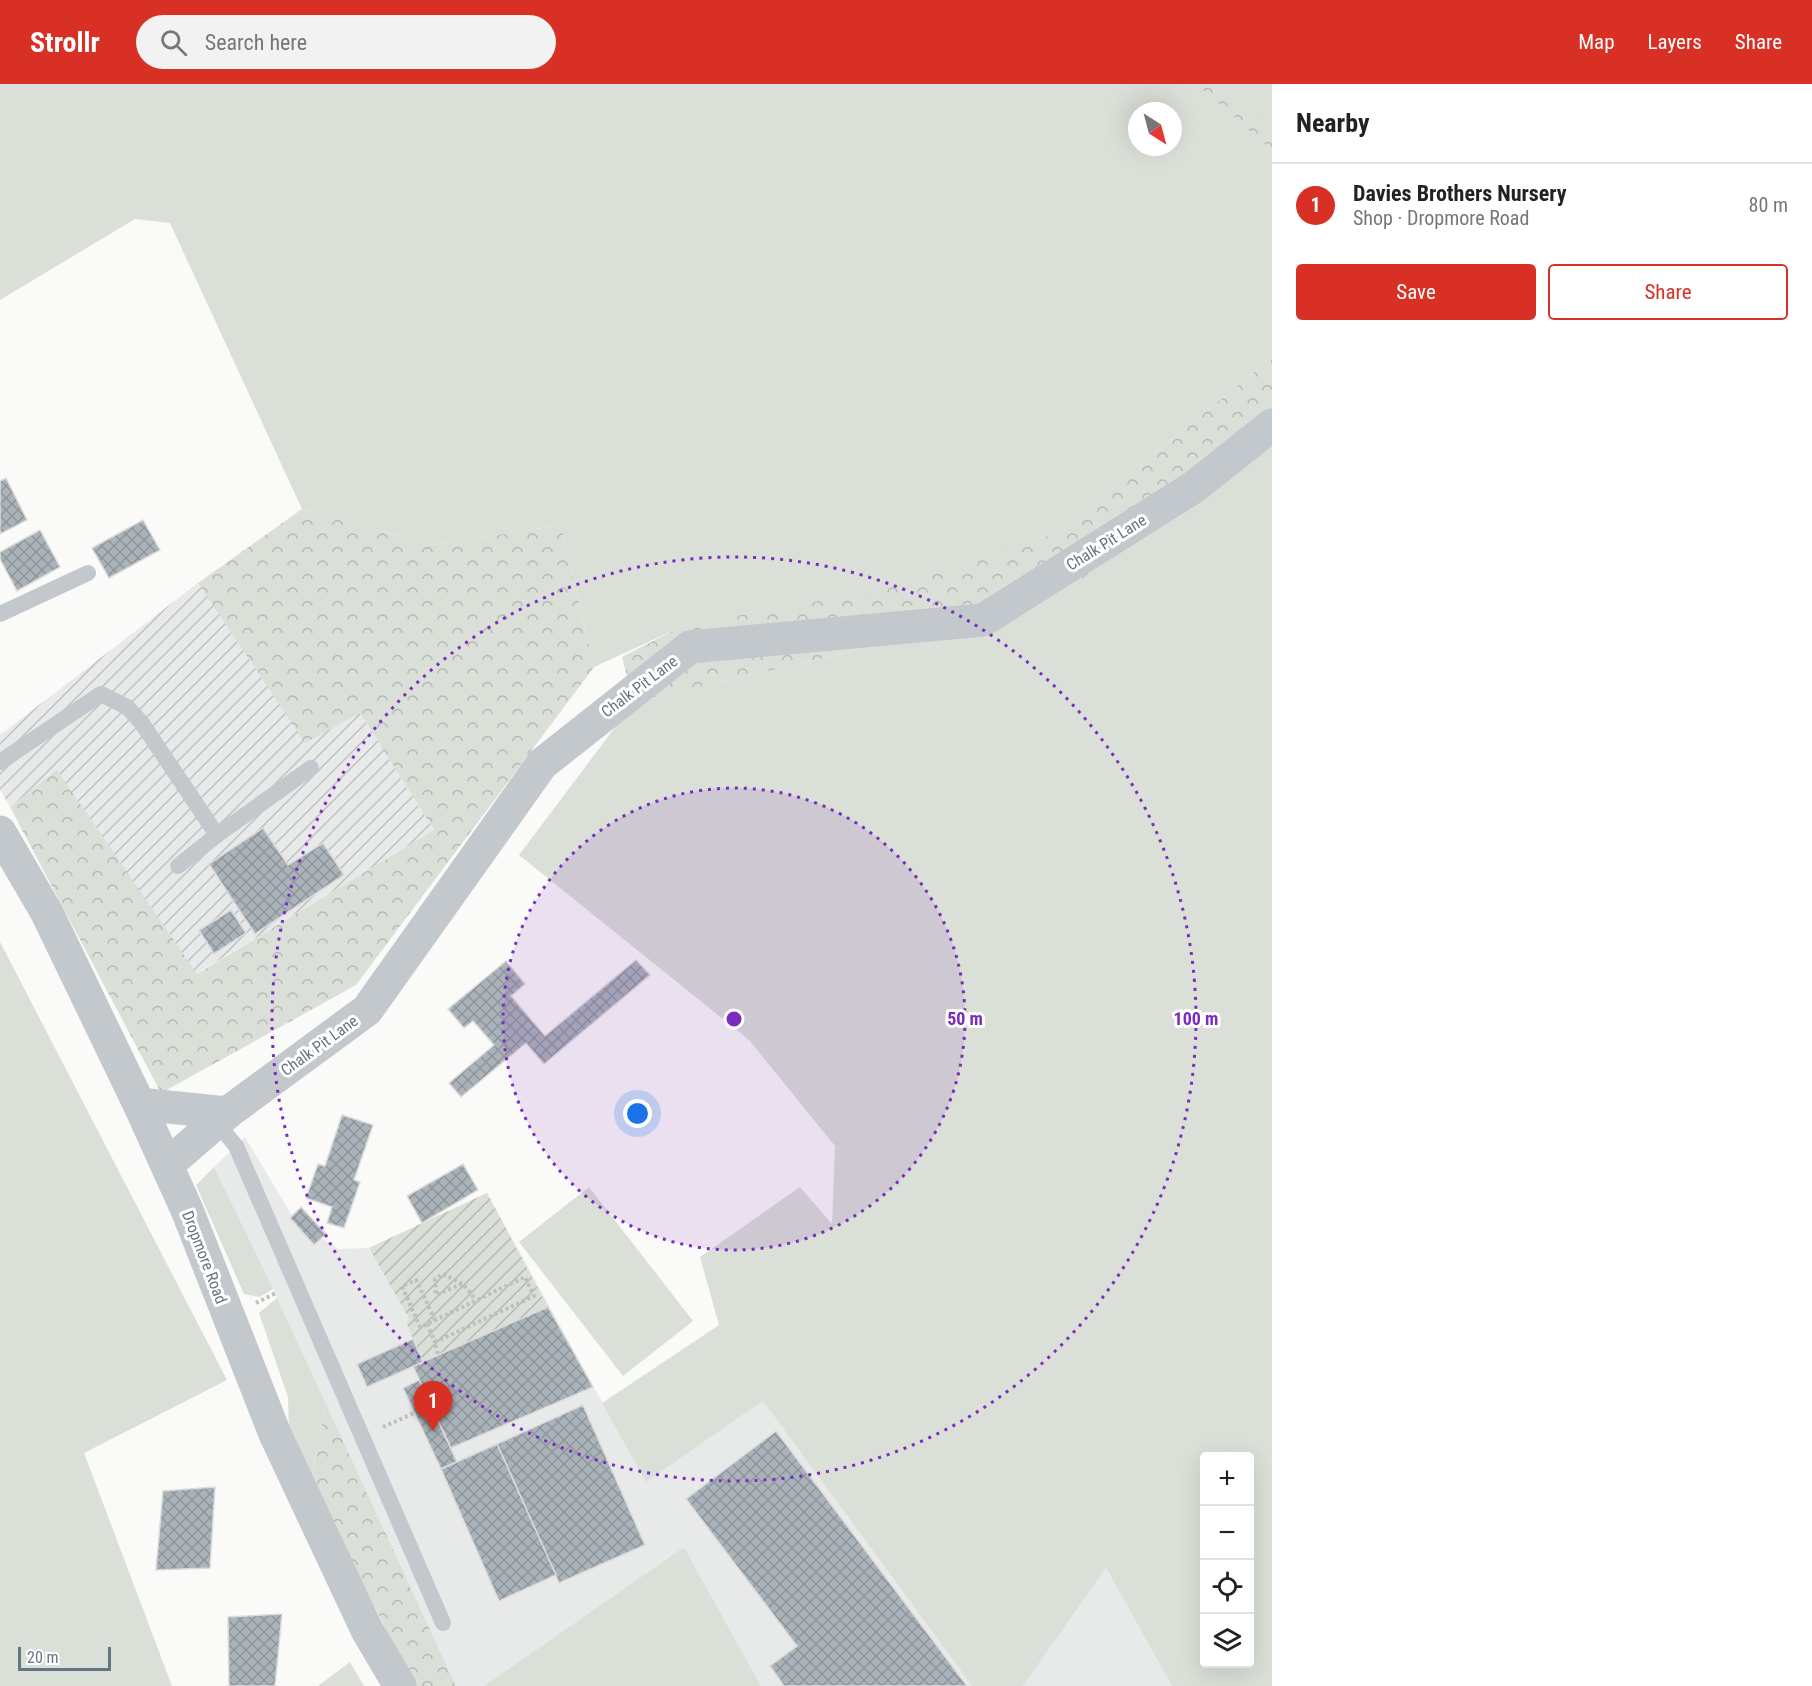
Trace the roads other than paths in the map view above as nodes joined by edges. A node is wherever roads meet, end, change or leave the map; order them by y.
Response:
1 (1272, 425) edge
2 (88, 573) dead end
3 (0, 614) edge
4 (0, 762) edge
5 (312, 768) dead end
6 (0, 832) edge
7 (217, 835) junction
8 (178, 866) dead end
9 (139, 1104) junction
10 (222, 1118) junction
11 (167, 1165) junction
12 (443, 1623) dead end
13 (400, 1686) edge

1 - 10 street, Chalk Pit Lane
2 - 3 lane
4 - 7 lane
5 - 7 lane
6 - 9 street, Dropmore Road
7 - 8 lane
9 - 10 street
9 - 11 street, Dropmore Road
10 - 11 street, Chalk Pit Lane
10 - 12 lane
11 - 13 street, Dropmore Road

